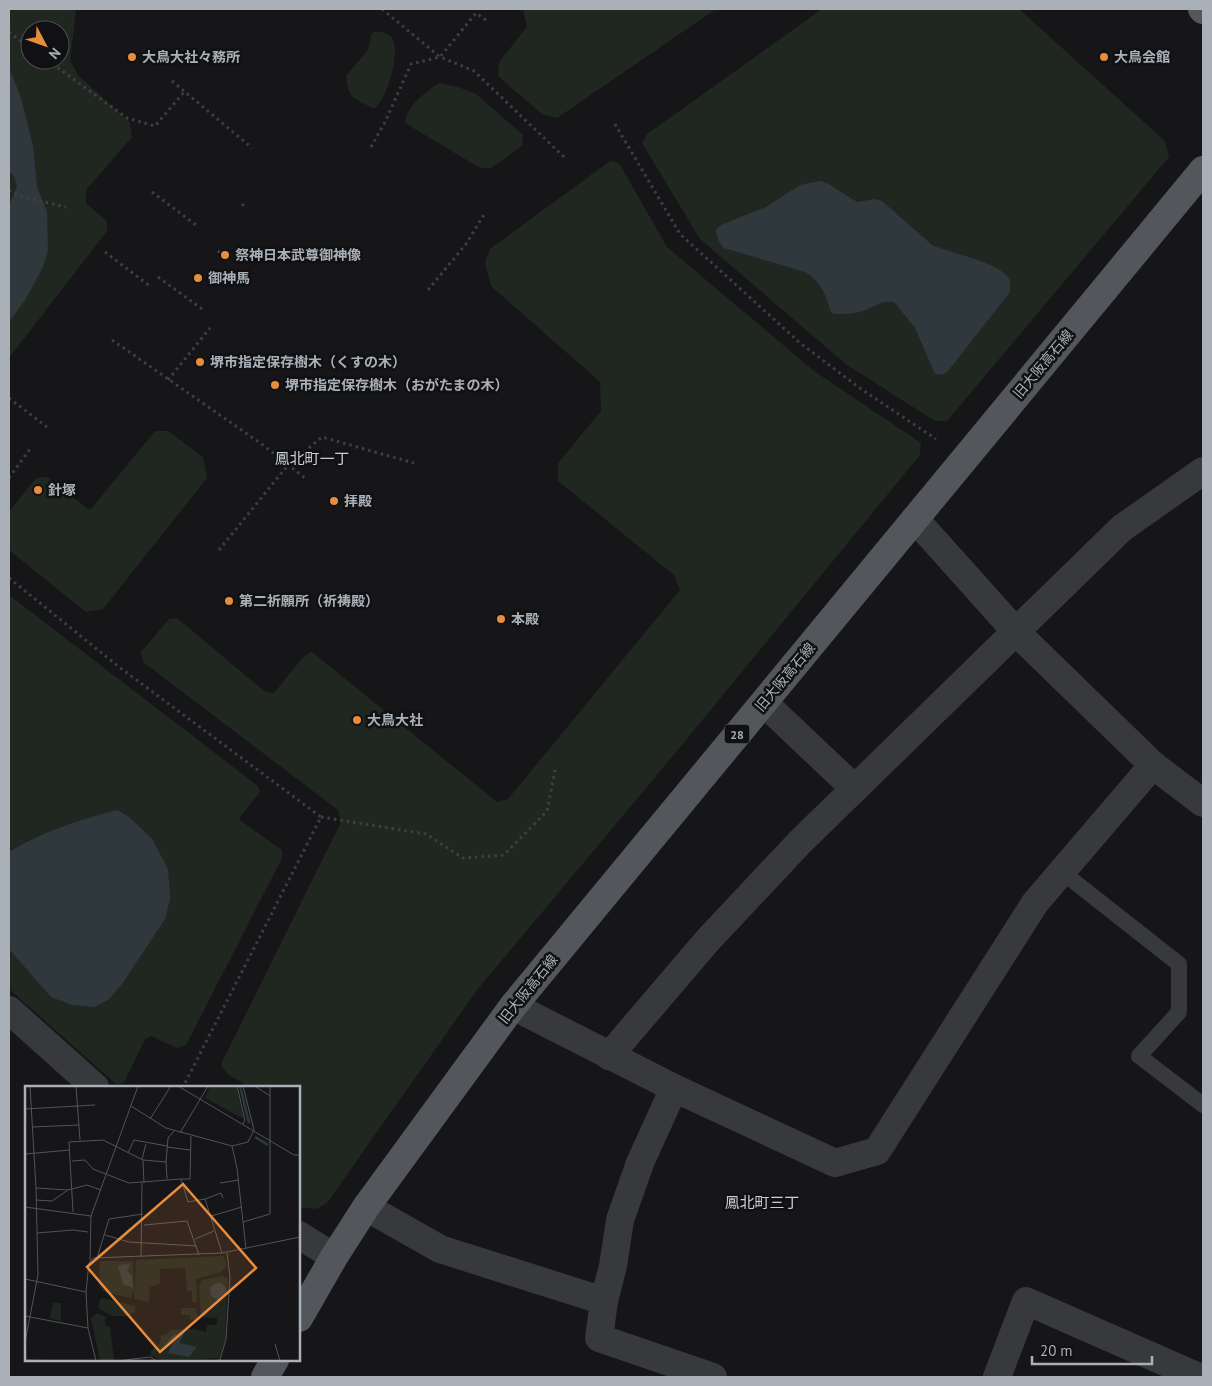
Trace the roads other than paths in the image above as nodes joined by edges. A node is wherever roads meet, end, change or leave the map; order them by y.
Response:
1 (1203, 170) edge
2 (1203, 471) edge
3 (915, 519) junction
4 (1017, 633) junction
5 (764, 703) junction
6 (1152, 765) junction
7 (855, 789) junction
8 (1203, 803) edge
9 (1062, 872) junction
10 (512, 1006) junction
11 (9, 1010) edge
12 (609, 1056) junction
13 (94, 1086) edge
14 (674, 1088) junction
15 (1203, 1105) edge
16 (366, 1207) junction
17 (300, 1236) edge
18 (334, 1257) junction
19 (604, 1301) junction
20 (300, 1316) edge
21 (274, 1361) edge
22 (265, 1377) edge
23 (713, 1377) edge
24 (997, 1377) edge
25 (1199, 1377) edge

1 - 3 main road, 旧大阪高石線 / 28
2 - 4 street
3 - 4 street
3 - 5 main road, 旧大阪高石線 / 28
4 - 6 street
4 - 7 street
5 - 7 street
5 - 10 main road, 旧大阪高石線 / 28
6 - 8 street
6 - 9 street
7 - 12 street
9 - 14 street
9 - 15 lane
10 - 12 street
10 - 16 main road, 旧大阪高石線 / 28
11 - 13 street
12 - 14 street
14 - 19 street
16 - 18 main road, 旧大阪高石線 / 28
16 - 19 street
17 - 18 street
18 - 20 main road, 旧大阪高石線 / 28
19 - 23 street
21 - 22 main road
24 - 25 street

